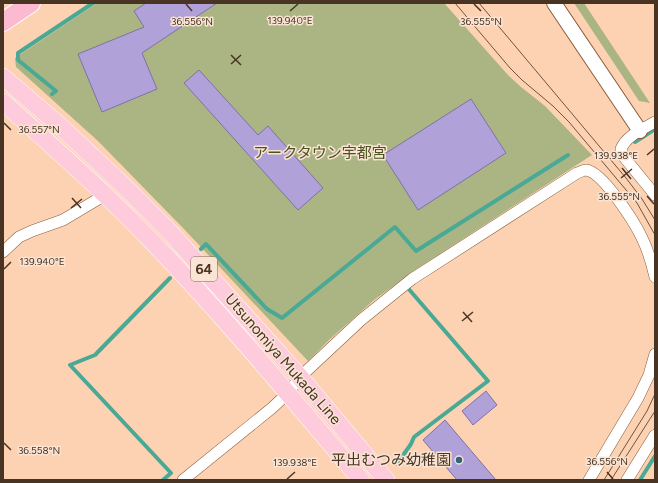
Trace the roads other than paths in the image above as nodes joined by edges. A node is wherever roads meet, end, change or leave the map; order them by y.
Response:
1 (30, 3) edge
2 (554, 3) edge
3 (3, 22) edge
4 (3, 77) edge
5 (3, 102) edge
6 (655, 122) edge
7 (640, 131) junction
8 (105, 195) junction
9 (655, 195) edge
10 (3, 252) edge
11 (655, 277) edge
12 (655, 354) edge
13 (300, 377) junction
14 (288, 393) junction
15 (655, 435) edge
16 (183, 480) edge
17 (361, 480) edge
18 (386, 480) edge
19 (589, 480) edge
20 (627, 480) edge

1 - 3 highway
2 - 7 street
4 - 13 main road, Utsunomiya Mukada Line / 64
5 - 8 main road, Utsunomiya Mukada Line / 64
6 - 7 street
7 - 9 street
8 - 10 street
8 - 14 main road, Utsunomiya Mukada Line / 64
11 - 13 street
12 - 19 street
13 - 14 street
13 - 18 main road, Utsunomiya Mukada Line / 64
14 - 16 street
14 - 17 main road, Utsunomiya Mukada Line / 64
15 - 20 street

